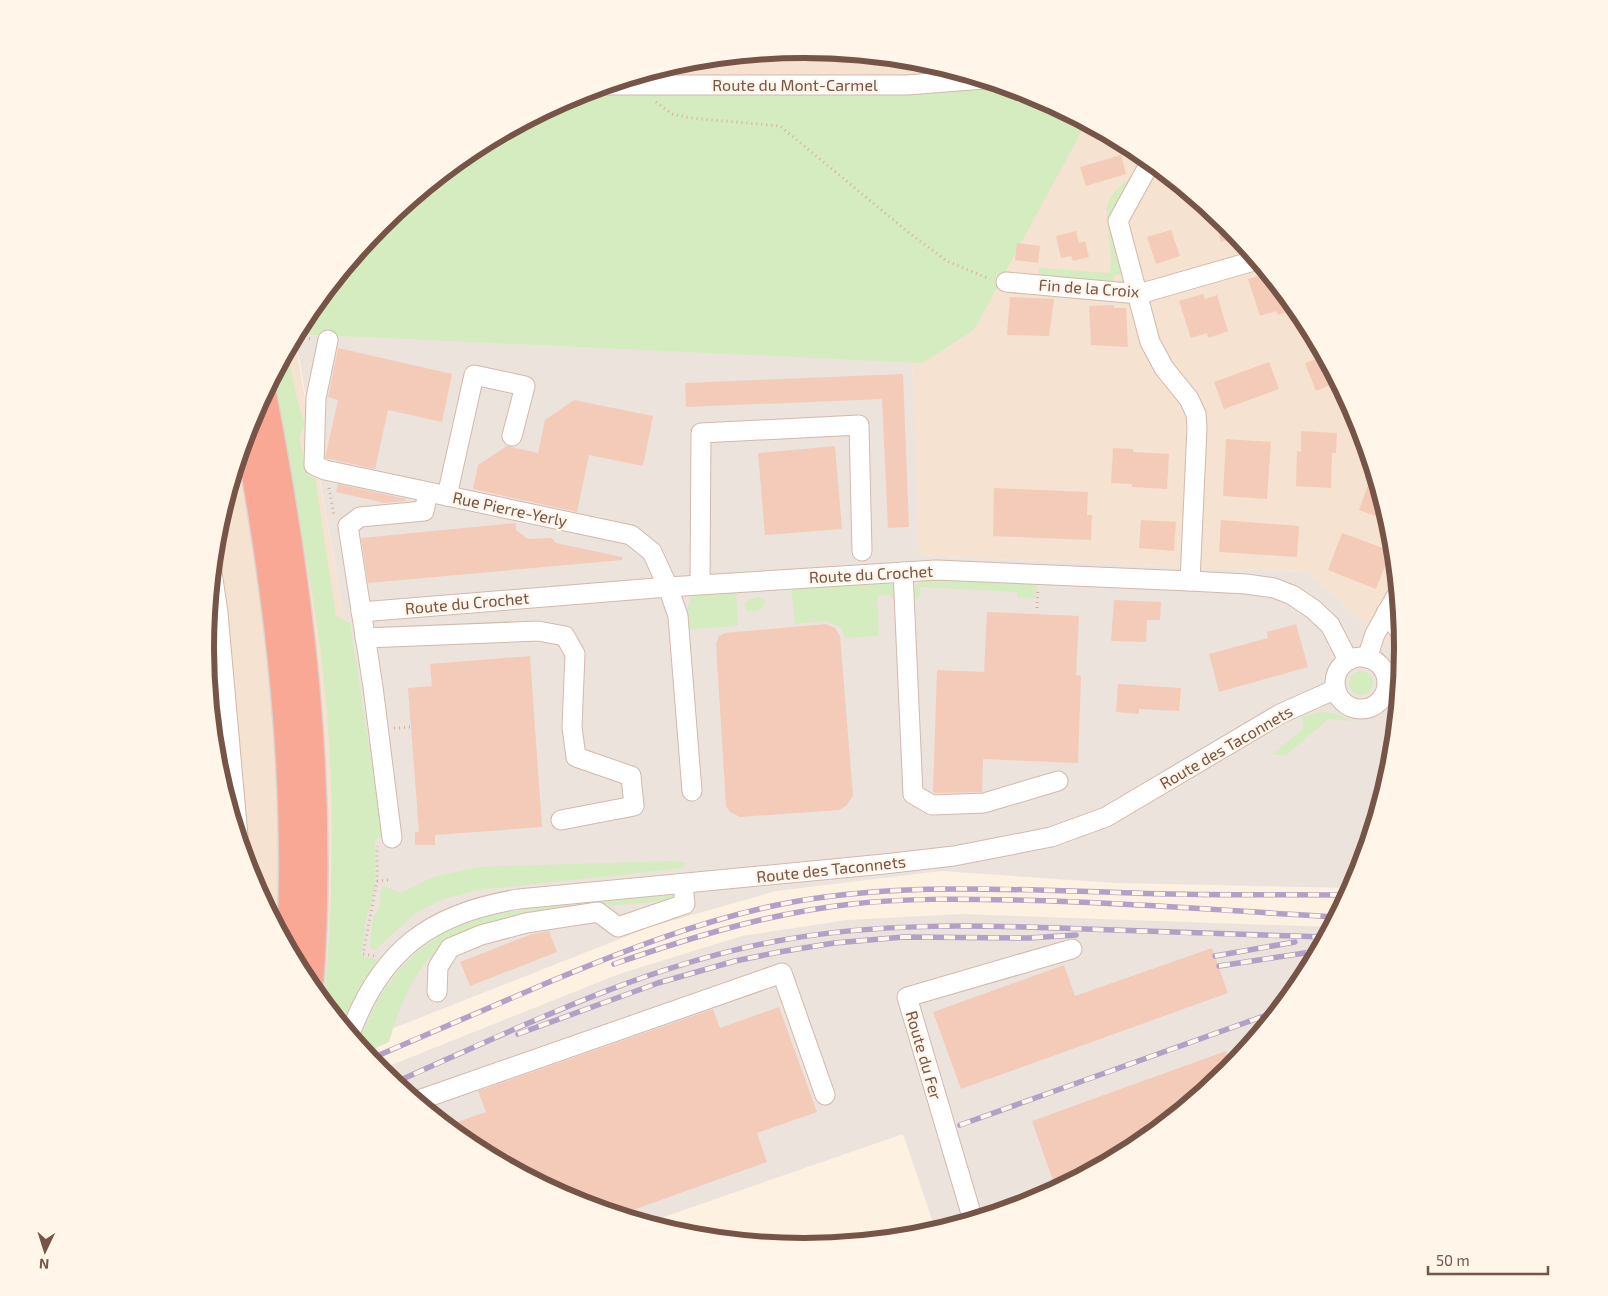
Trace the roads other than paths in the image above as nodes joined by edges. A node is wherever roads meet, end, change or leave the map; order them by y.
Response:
1 (965, 80) edge
2 (627, 85) edge
3 (1147, 168) edge
4 (1250, 262) edge
5 (1006, 282) road end
6 (1139, 294) junction
7 (328, 340) dead end
8 (265, 406) edge
9 (512, 436) dead end
10 (250, 445) edge
11 (428, 493) junction
12 (447, 496) junction
13 (862, 552) dead end
14 (902, 572) junction
15 (1190, 581) junction
16 (700, 584) junction
17 (668, 586) junction
18 (216, 602) edge
19 (1392, 602) edge
20 (361, 612) junction
21 (1386, 613) junction
22 (1393, 623) edge
23 (366, 638) junction
24 (1367, 658) junction
25 (1348, 660) junction
26 (1393, 677) edge
27 (1336, 689) junction
28 (1390, 698) edge
29 (1058, 781) dead end
30 (230, 786) edge
31 (692, 792) dead end
32 (561, 820) dead end
33 (392, 838) road end
34 (683, 884) junction
35 (290, 938) edge
36 (1072, 949) dead end
37 (311, 972) edge
38 (437, 992) dead end
39 (353, 1028) edge
40 (825, 1094) dead end
41 (423, 1099) edge
42 (971, 1214) edge

1 - 2 street, Route du Mont-Carmel
3 - 6 street
4 - 6 street, Fin de la Croix
5 - 6 street, Fin de la Croix
6 - 15 street
7 - 11 street, Rue Pierre-Yerly
8 - 37 highway
9 - 12 street
10 - 35 highway
11 - 12 street, Rue Pierre-Yerly
11 - 20 street
12 - 17 street, Rue Pierre-Yerly
13 - 16 street
14 - 15 street, Route du Crochet
14 - 16 street, Route du Crochet
14 - 29 street
15 - 25 street, Route du Crochet
16 - 17 street, Route du Crochet
17 - 20 street, Route du Crochet
17 - 31 street, Rue Pierre-Yerly
18 - 30 street
19 - 21 street
20 - 23 street
21 - 22 street
21 - 24 street
23 - 32 street
23 - 33 street
24 - 25 street
24 - 26 street
25 - 27 street
26 - 28 street
27 - 28 street
27 - 34 street, Route des Taconnets
34 - 38 street
34 - 39 street, Route des Taconnets
36 - 42 street, Route du Fer
40 - 41 street

